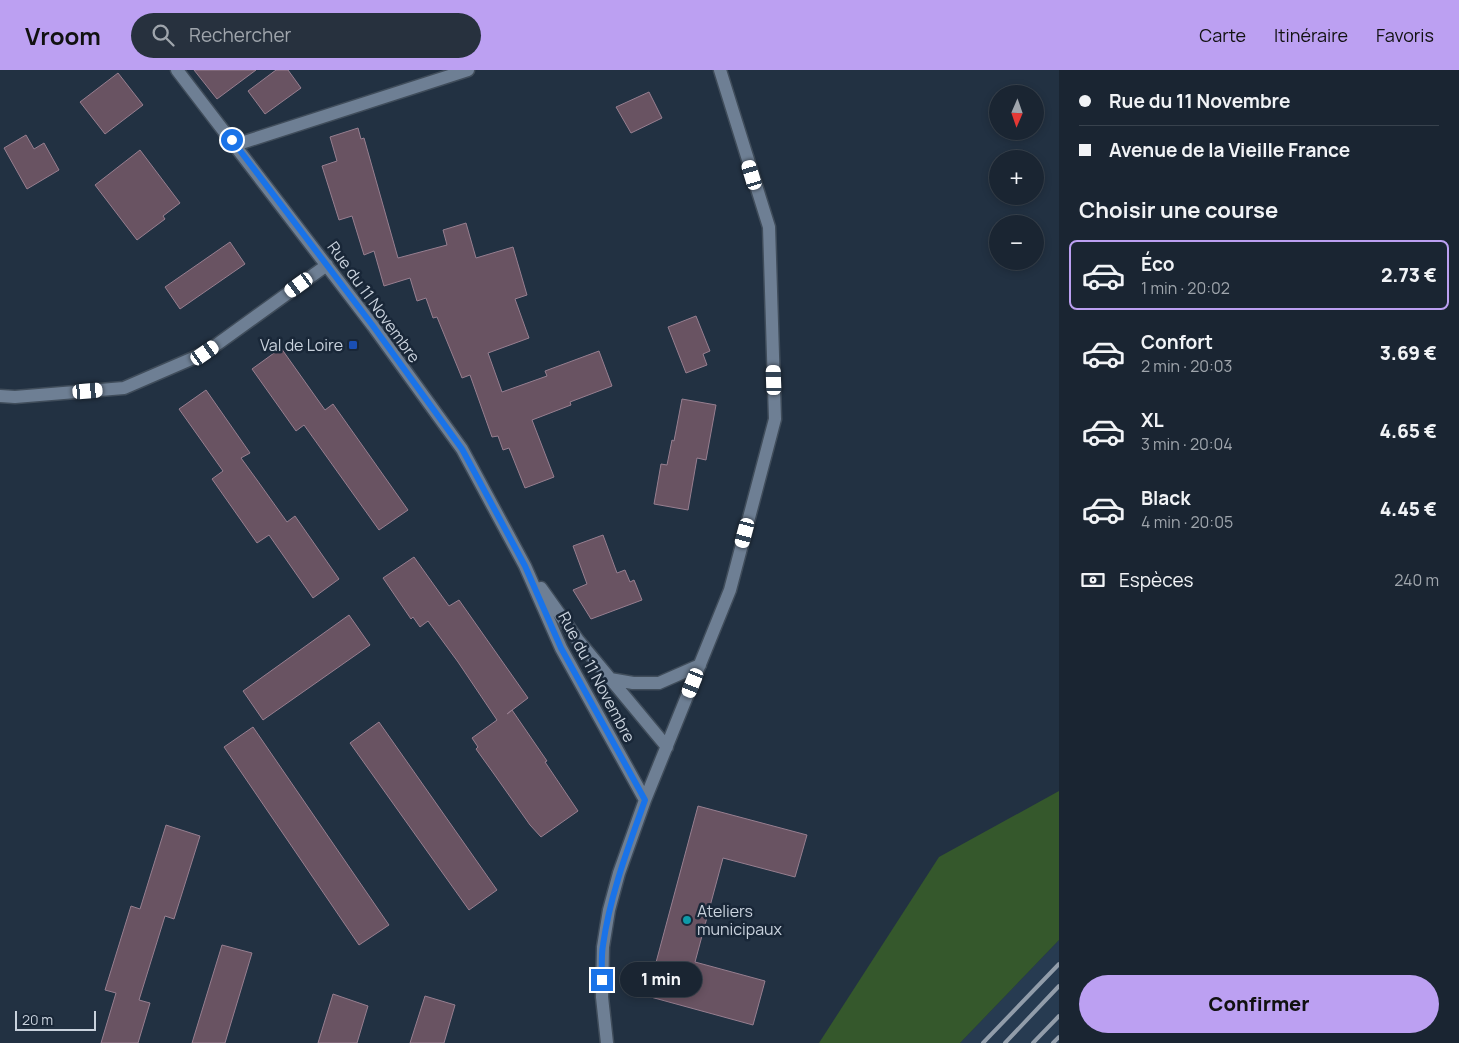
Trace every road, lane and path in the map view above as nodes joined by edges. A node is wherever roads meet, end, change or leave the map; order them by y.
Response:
1 (177, 70) edge
2 (468, 70) edge
3 (720, 70) edge
4 (235, 145) junction
5 (327, 265) junction
6 (0, 396) edge
7 (525, 566) junction
8 (700, 664) junction
9 (610, 679) junction
10 (667, 747) junction
11 (645, 800) junction
12 (607, 1043) edge

1 - 4 street, Rue du 11 Novembre
2 - 4 street
3 - 8 street
4 - 5 street, Rue du 11 Novembre
5 - 6 street
5 - 7 street, Rue du 11 Novembre
7 - 9 street, Rue du 11 Novembre
7 - 11 street, Rue du 11 Novembre
8 - 9 street
8 - 10 street
9 - 10 street, Rue du 11 Novembre
10 - 11 street
11 - 12 street

